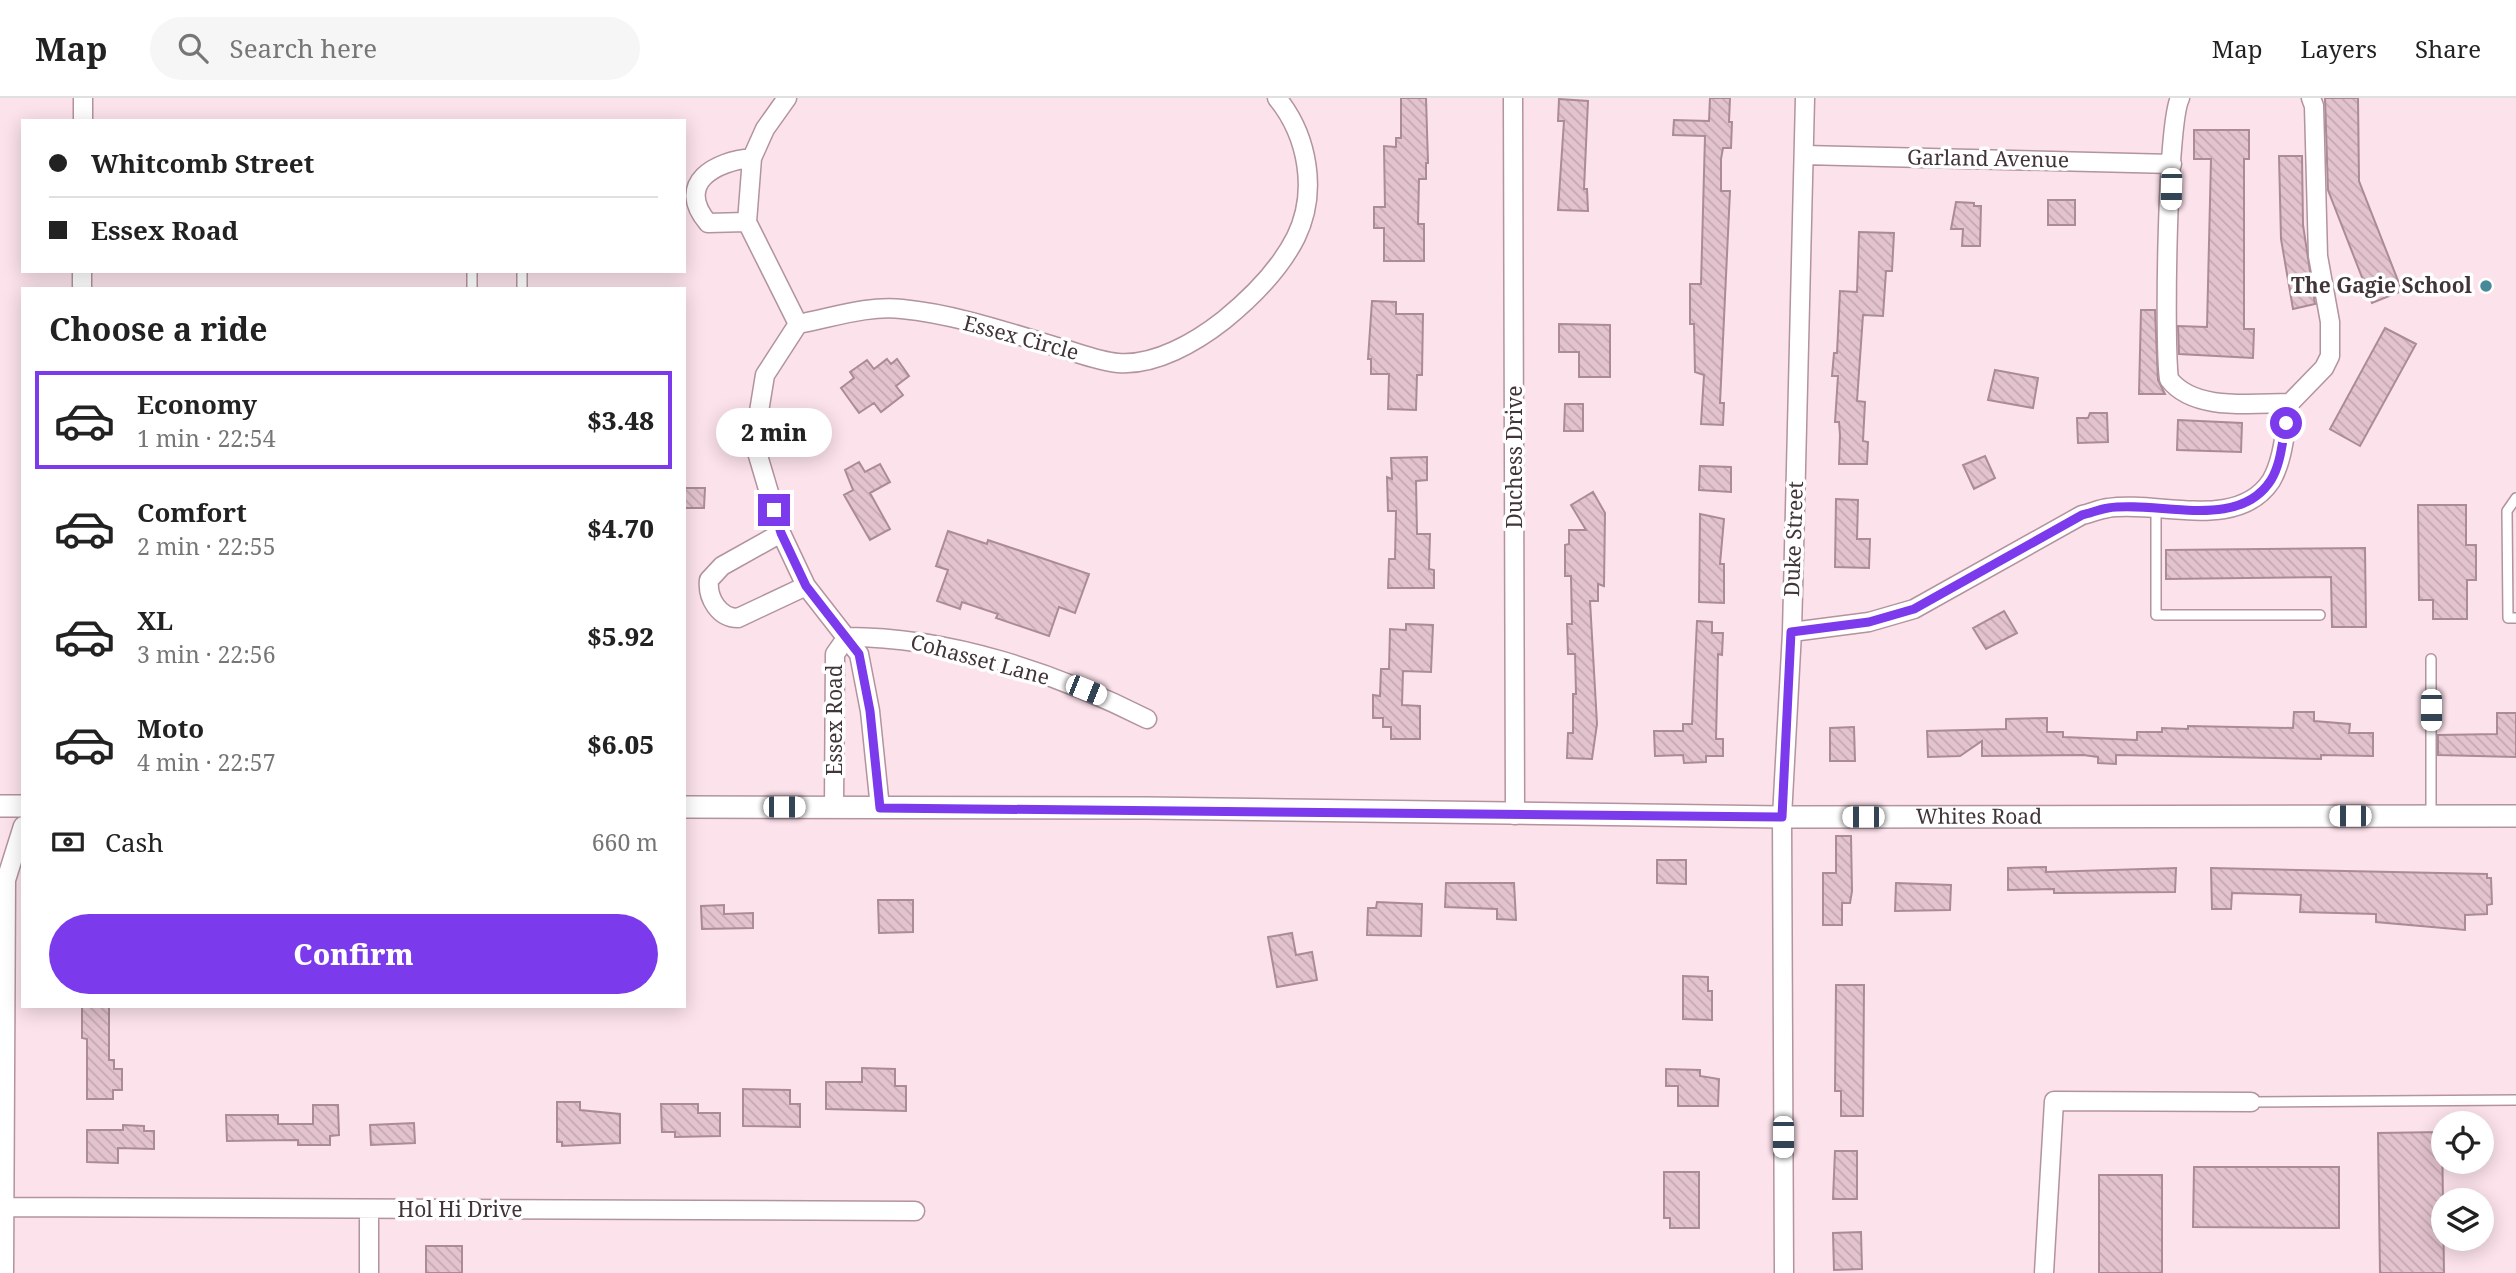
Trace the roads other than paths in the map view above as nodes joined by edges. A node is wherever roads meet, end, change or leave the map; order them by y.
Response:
1 (83, 98) edge
2 (786, 98) edge
3 (1277, 98) edge
4 (1513, 98) edge
5 (1805, 98) edge
6 (2180, 98) edge
7 (2311, 98) edge
8 (83, 119) edge
9 (1804, 155) junction
10 (752, 158) junction
11 (2172, 164) junction
12 (747, 222) junction
13 (798, 324) junction
14 (2290, 402) junction
15 (2516, 498) edge
16 (2156, 508) junction
17 (781, 533) junction
18 (806, 586) junction
19 (2320, 615) dead end
20 (2516, 618) edge
21 (1791, 632) junction
22 (847, 637) junction
23 (2431, 659) dead end
24 (1147, 719) dead end
25 (0, 806) edge
26 (21, 806) edge
27 (686, 807) edge
28 (834, 808) junction
29 (880, 808) junction
30 (1515, 815) junction
31 (2431, 816) junction
32 (2516, 816) edge
33 (1782, 817) junction
34 (21, 832) edge
35 (2516, 1100) edge
36 (2251, 1102) joint
37 (2, 1169) edge
38 (5, 1207) junction
39 (369, 1209) junction
40 (915, 1211) dead end
41 (4, 1273) edge
42 (369, 1273) edge
43 (1784, 1273) edge
44 (2044, 1273) edge

1 - 8 street
2 - 10 street
3 - 13 street, Essex Circle
4 - 30 street, Duchess Drive
5 - 9 street, Duke Street
6 - 11 street
7 - 14 street
9 - 11 street, Garland Avenue
9 - 21 street, Duke Street
10 - 12 street
10 - 12 street
11 - 14 street
12 - 13 street
13 - 17 street, Essex Road
14 - 16 street
15 - 20 lane
16 - 19 lane
16 - 21 street
17 - 18 street, Essex Road
17 - 18 street
18 - 22 street, Essex Road
21 - 33 street, Duke Street
22 - 24 street, Cohasset Lane
22 - 28 street, Essex Road
22 - 29 street, Essex Road
23 - 31 lane
25 - 26 street
27 - 28 street, Whites Road
28 - 29 street, Whites Road
29 - 30 street, Whites Road
30 - 33 street, Whites Road
31 - 32 street, Whites Road
31 - 33 street, Whites Road
33 - 43 street, Duke Street
34 - 37 street
35 - 36 lane
36 - 44 street
37 - 38 street
38 - 39 street, Hol Hi Drive
38 - 41 street
39 - 40 street, Hol Hi Drive
39 - 42 street

